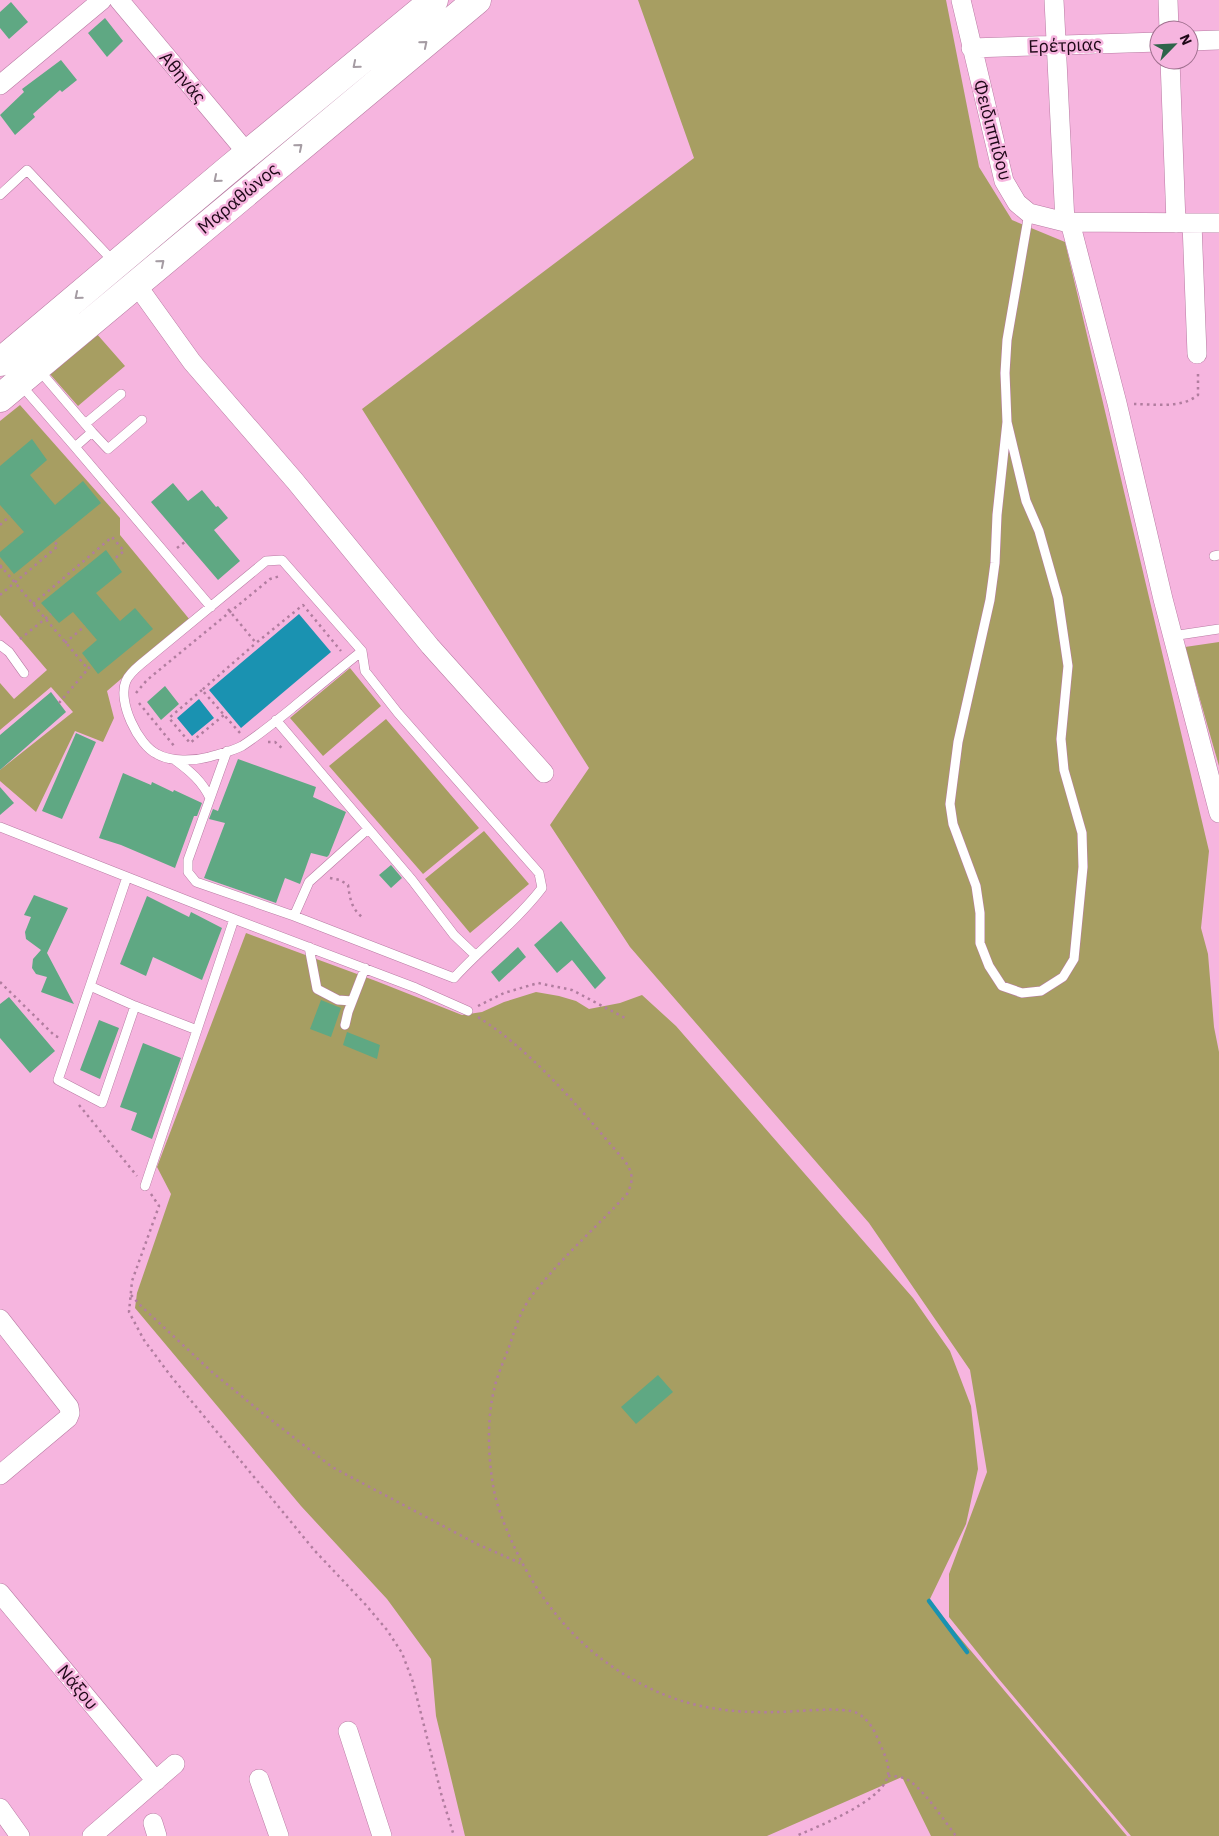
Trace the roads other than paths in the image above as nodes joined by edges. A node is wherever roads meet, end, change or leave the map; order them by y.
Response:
1 (102, 0) edge
2 (119, 0) edge
3 (434, 0) edge
4 (477, 0) edge
5 (960, 0) edge
6 (1054, 0) edge
7 (1168, 0) edge
8 (1169, 20) edge
9 (1219, 40) edge
10 (1199, 41) edge
11 (1149, 42) edge
12 (1056, 45) junction
13 (971, 48) junction
14 (1171, 70) edge
15 (0, 85) edge
16 (248, 154) junction
17 (0, 195) edge
18 (1029, 213) junction
19 (1068, 222) junction
20 (1184, 223) junction
21 (1219, 223) edge
22 (116, 264) junction
23 (136, 284) junction
24 (1197, 354) road end
25 (19, 371) edge
26 (121, 394) dead end
27 (142, 420) dead end
28 (1007, 422) junction
29 (85, 424) junction
30 (92, 432) junction
31 (75, 447) junction
32 (211, 607) junction
33 (1219, 629) edge
34 (1172, 636) junction
35 (0, 645) edge
36 (362, 651) junction
37 (24, 673) dead end
38 (276, 720) junction
39 (226, 751) junction
40 (175, 760) junction
41 (544, 773) dead end
42 (210, 798) junction
43 (1219, 813) edge
44 (0, 827) edge
45 (368, 829) junction
46 (127, 877) junction
47 (294, 916) junction
48 (234, 919) junction
49 (309, 947) junction
50 (476, 955) junction
51 (365, 968) junction
52 (90, 986) junction
53 (352, 1001) junction
54 (135, 1006) junction
55 (468, 1011) road end
56 (345, 1025) dead end
57 (197, 1030) junction
58 (145, 1186) road end
59 (0, 1318) edge
60 (0, 1474) edge
61 (0, 1593) edge
62 (348, 1731) dead end
63 (175, 1764) dead end
64 (259, 1779) dead end
65 (156, 1780) junction
66 (0, 1808) edge
67 (20, 1836) edge
68 (92, 1836) edge
69 (279, 1836) edge
70 (382, 1836) edge

1 - 15 street
2 - 16 street, Αθηνάς
3 -> 16 main road, Μαραθώνος
23 -> 4 main road, Μαραθώνος
5 - 13 street, Φειδιππίδου
6 - 12 street
7 - 8 street
9 - 10 street
11 - 12 street, Ερέτριας
12 - 13 street, Ερέτριας
12 - 19 street
13 - 18 street, Φειδιππίδου
14 - 20 street
16 -> 22 main road, Μαραθώνος
17 - 22 lane
18 - 19 street
18 - 28 lane
19 - 20 street
19 - 34 street
20 - 21 street
20 - 24 street
22 -> 25 main road, Μαραθώνος
23 - 25 main road, Μαραθώνος
23 - 41 street
25 - 29 lane
25 - 31 lane
26 - 29 lane
27 - 30 lane
28 - 28 lane
29 - 30 lane
30 - 31 lane
31 - 32 lane
32 - 36 lane
32 - 40 lane
33 - 34 lane
34 - 43 street
35 - 37 lane
36 - 38 lane
36 - 50 lane
38 - 39 lane
38 - 45 lane
39 - 40 lane
39 - 42 lane
40 - 42 lane
42 - 47 lane
44 - 46 lane
45 - 47 lane
45 - 50 lane
46 - 48 lane
46 - 52 lane
47 - 50 lane
48 - 49 lane
48 - 57 lane
49 - 51 lane
49 - 53 lane
51 - 53 lane
51 - 55 lane
52 - 54 lane
52 - 54 lane
53 - 56 lane
54 - 57 lane
57 - 58 lane
59 - 60 street
61 - 65 street, Νάξου
62 - 70 street
63 - 65 street
64 - 69 street
65 - 68 street
66 - 67 street

